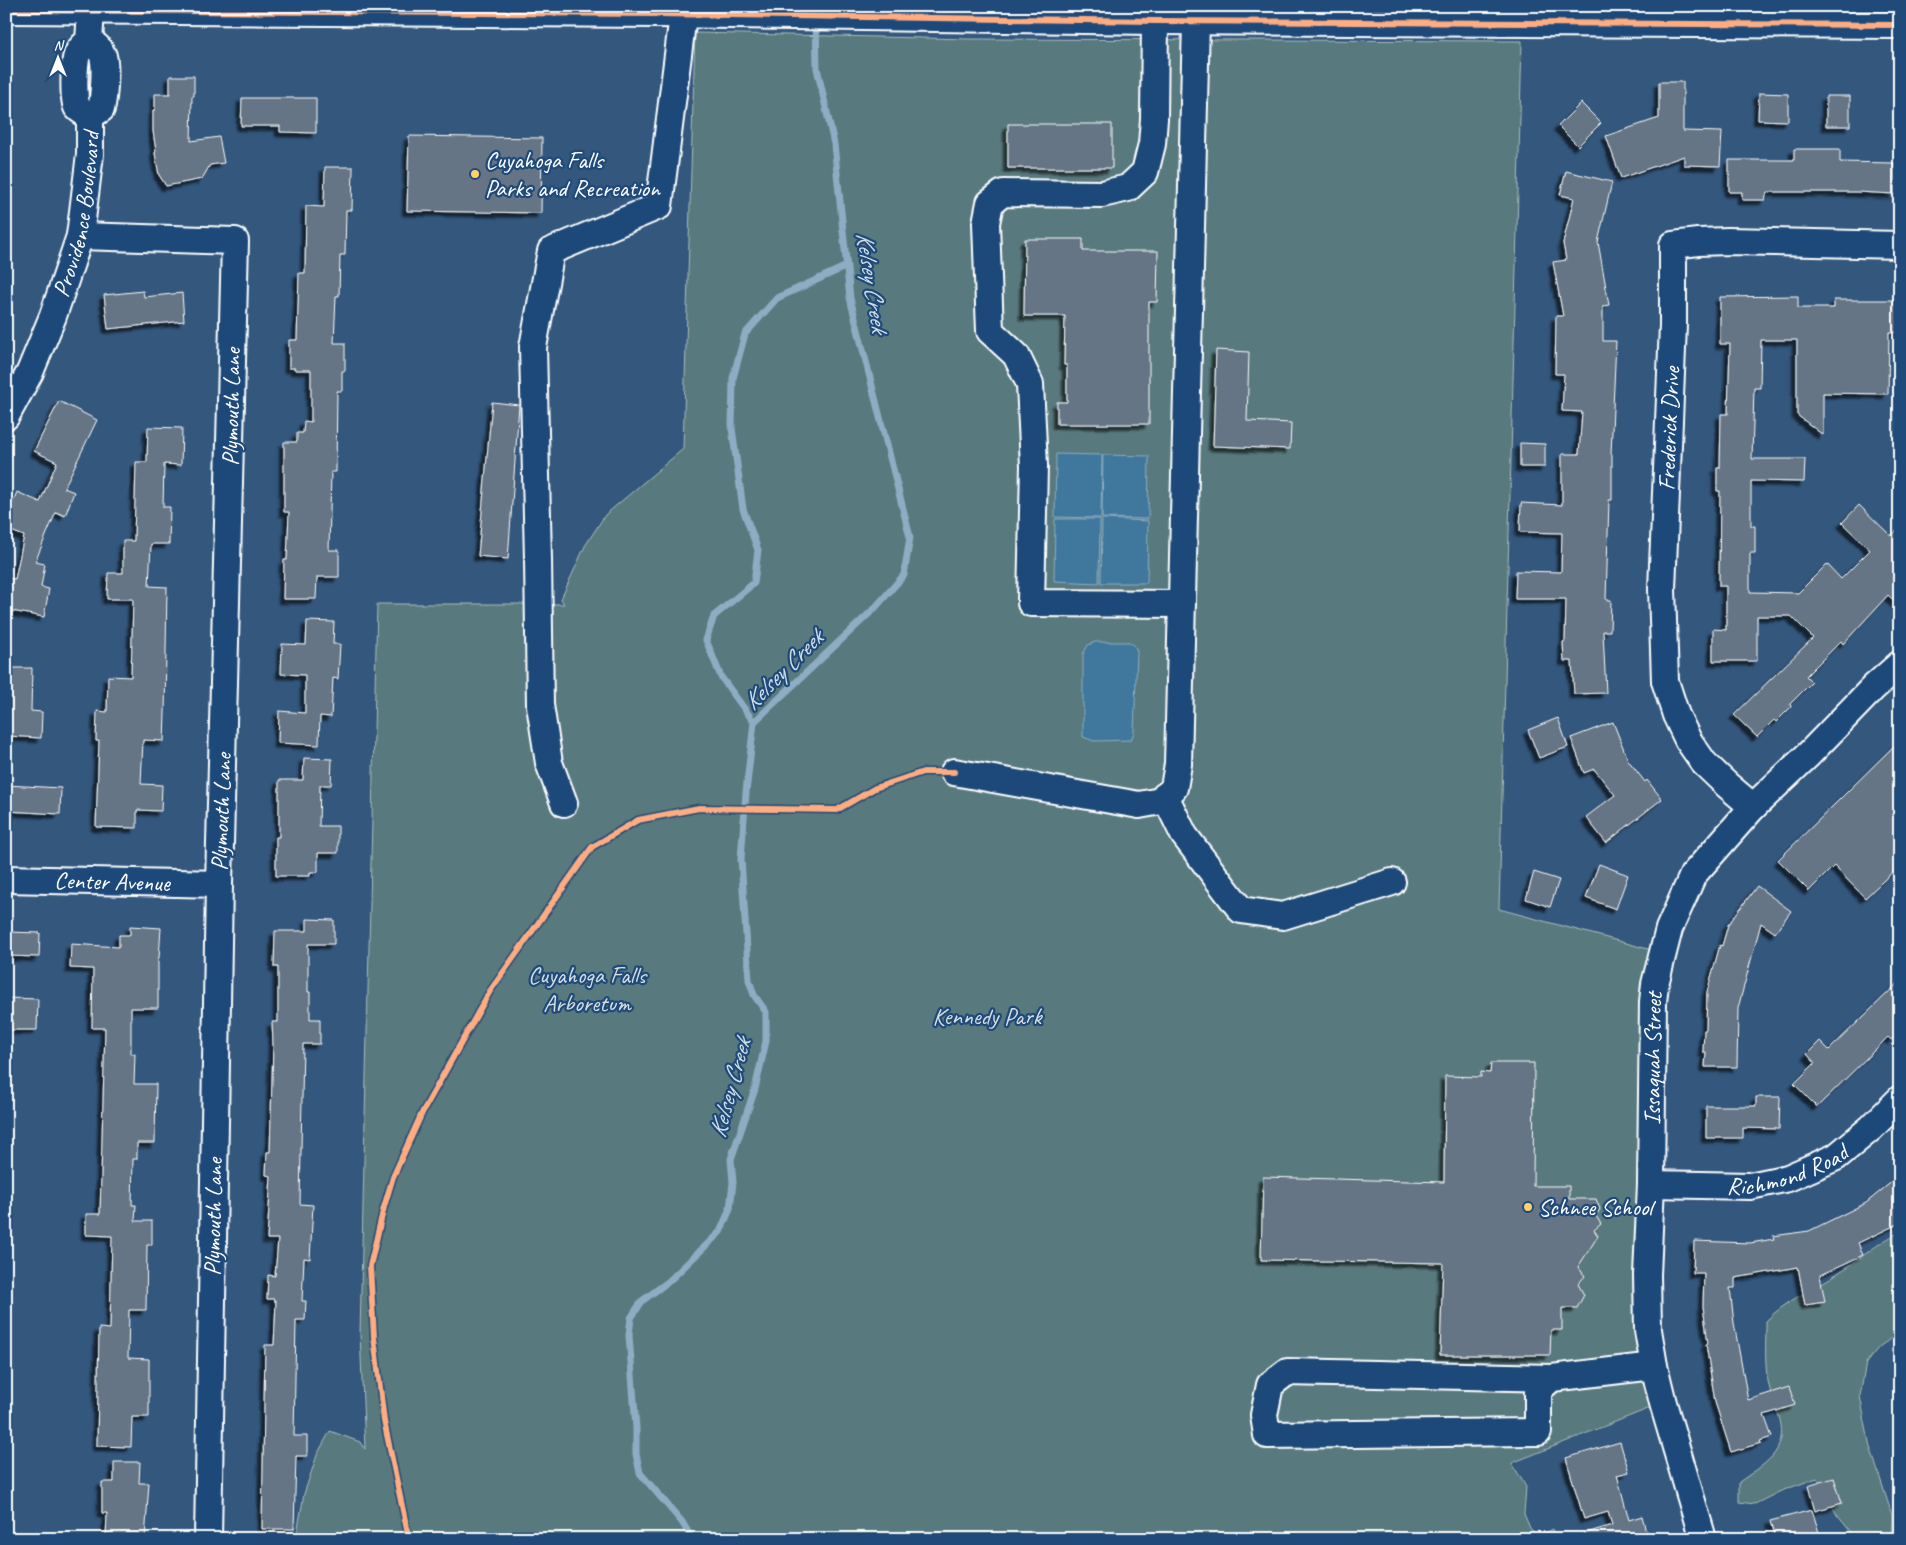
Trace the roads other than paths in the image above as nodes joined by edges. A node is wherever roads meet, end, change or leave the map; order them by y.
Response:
1 (9, 9) edge
2 (74, 9) edge
3 (398, 10) edge
4 (657, 10) edge
5 (1198, 11) edge
6 (1316, 14) edge
7 (683, 15) junction
8 (1650, 15) edge
9 (1155, 21) junction
10 (1900, 25) edge
11 (80, 236) junction
12 (1900, 245) edge
13 (6, 416) edge
14 (1182, 604) junction
15 (1900, 664) edge
16 (954, 772) dead end
17 (1165, 796) junction
18 (564, 803) dead end
19 (1753, 807) junction
20 (6, 879) edge
21 (1392, 882) dead end
22 (219, 884) junction
23 (1900, 1099) edge
24 (1651, 1184) junction
25 (1654, 1366) junction
26 (1552, 1378) junction
27 (208, 1539) edge
28 (1703, 1539) edge

1 - 2 street
2 - 3 street
2 - 11 street, Providence Boulevard
3 - 4 street
4 - 7 street
5 - 6 street
5 - 9 street
5 - 14 street
6 - 8 street
7 - 9 street
7 - 18 street
8 - 10 street
9 - 14 street
11 - 13 street, Providence Boulevard
11 - 22 street, Plymouth Lane
12 - 19 street, Frederick Drive
14 - 17 street
15 - 19 street, Issaquah Street
16 - 17 street
17 - 21 street
19 - 24 street, Issaquah Street
20 - 22 street, Center Avenue
22 - 27 street, Plymouth Lane
23 - 24 street, Richmond Road
24 - 25 street, Issaquah Street
25 - 26 street
25 - 28 street, Issaquah Street
26 - 26 street

